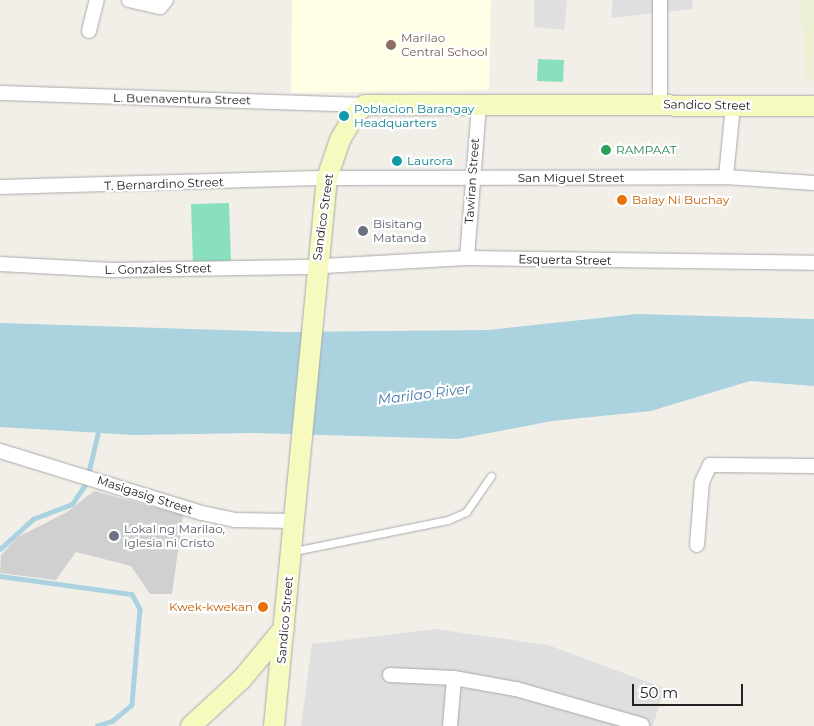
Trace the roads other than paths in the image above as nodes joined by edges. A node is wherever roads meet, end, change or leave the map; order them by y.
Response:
1 (97, 0) edge
2 (129, 0) edge
3 (166, 0) edge
4 (660, 0) edge
5 (89, 30) dead end
6 (0, 93) edge
7 (365, 105) junction
8 (479, 105) junction
9 (660, 105) junction
10 (733, 106) junction
11 (814, 106) edge
12 (726, 177) junction
13 (327, 178) junction
14 (471, 179) junction
15 (814, 183) edge
16 (0, 187) edge
17 (467, 258) junction
18 (814, 263) edge
19 (0, 264) edge
20 (316, 266) junction
21 (0, 451) edge
22 (814, 466) edge
23 (491, 476) dead end
24 (293, 521) junction
25 (697, 545) dead end
26 (291, 552) junction
27 (284, 628) junction
28 (390, 675) dead end
29 (454, 678) junction
30 (642, 725) edge
31 (191, 726) edge
32 (274, 726) edge
33 (450, 726) edge

1 - 5 street
2 - 3 street
4 - 9 street
6 - 7 street, L. Buenaventura Street
7 - 8 main road, Sandico Street
7 - 13 main road, Sandico Street
8 - 9 main road, Sandico Street
8 - 14 street, Tawiran Street
9 - 10 main road, Sandico Street
10 - 11 main road, Sandico Street
10 - 12 street
12 - 14 street, San Miguel Street
12 - 15 street, San Miguel Street
13 - 14 street, San Miguel Street
13 - 16 street, T. Bernardino Street
13 - 20 main road, Sandico Street
14 - 17 street, Tawiran Street
17 - 18 street, Esquerta Street
17 - 20 street, Esquerta Street
19 - 20 street, L. Gonzales Street
20 - 24 main road, Sandico Street
21 - 24 street, Masigasig Street
22 - 25 street
23 - 26 lane
24 - 26 main road, Sandico Street
26 - 27 main road, Sandico Street
27 - 31 main road
27 - 32 main road, Sandico Street
28 - 29 street
29 - 30 street
29 - 33 street

